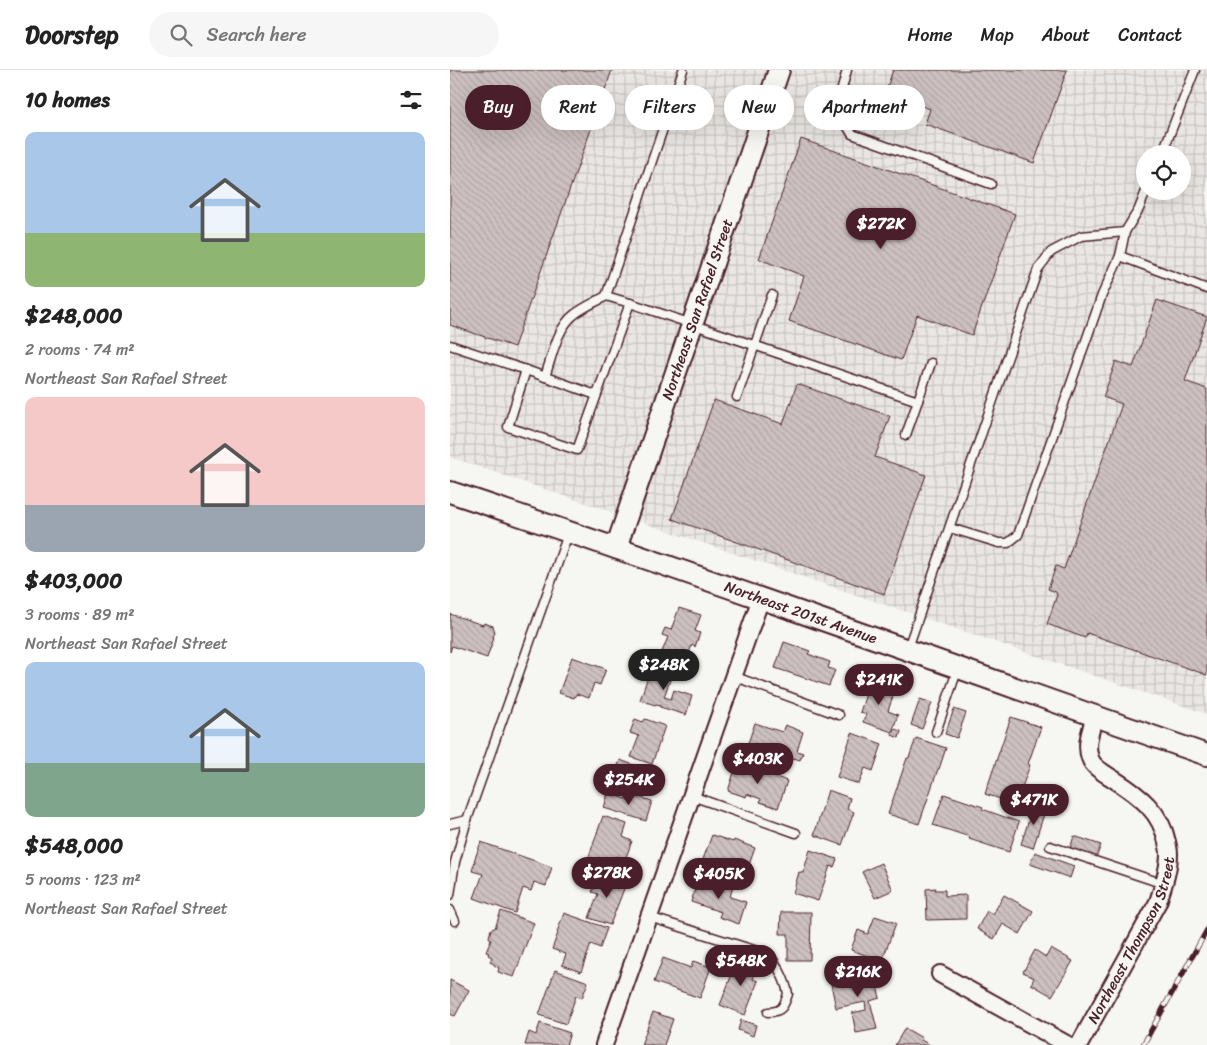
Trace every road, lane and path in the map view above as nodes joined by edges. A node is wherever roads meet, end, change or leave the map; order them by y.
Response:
1 (683, 70) edge
2 (779, 70) edge
3 (847, 70) edge
4 (1195, 70) edge
5 (1166, 145) edge
6 (991, 184) dead end
7 (1142, 200) edge
8 (1125, 232) junction
9 (1120, 256) junction
10 (1207, 289) edge
11 (772, 295) dead end
12 (606, 296) junction
13 (630, 303) junction
14 (692, 324) junction
15 (450, 345) edge
16 (755, 345) junction
17 (931, 363) dead end
18 (526, 370) junction
19 (545, 377) junction
20 (596, 395) junction
21 (737, 397) dead end
22 (918, 401) junction
23 (906, 435) dead end
24 (450, 492) edge
25 (950, 528) junction
26 (569, 532) junction
27 (616, 548) junction
28 (761, 598) junction
29 (908, 650) junction
30 (958, 668) junction
31 (733, 676) junction
32 (839, 716) dead end
33 (1095, 716) junction
34 (936, 732) dead end
35 (1207, 756) edge
36 (692, 796) junction
37 (467, 820) junction
38 (450, 824) edge
39 (796, 833) dead end
40 (1050, 846) dead end
41 (1164, 884) junction
42 (450, 895) edge
43 (450, 910) edge
44 (649, 917) junction
45 (454, 921) dead end
46 (940, 974) dead end
47 (768, 1012) dead end
48 (604, 1045) edge
49 (1068, 1045) edge
50 (1079, 1045) edge

1 - 12 lane
2 - 14 street, Northeast San Rafael Street
3 - 6 lane
4 - 5 lane
7 - 8 lane
8 - 9 lane
8 - 25 lane
9 - 10 lane
9 - 25 lane
11 - 16 lane
12 - 13 lane
12 - 19 lane
13 - 14 lane
13 - 20 lane
14 - 16 lane
14 - 27 street, Northeast San Rafael Street
15 - 18 lane
16 - 21 lane
16 - 22 lane
17 - 22 lane
18 - 19 lane
18 - 20 lane
19 - 20 lane
22 - 23 lane
24 - 26 street, Northeast 201st Avenue
25 - 29 lane
26 - 27 street, Northeast 201st Avenue
26 - 37 lane
27 - 28 street, Northeast 201st Avenue
28 - 29 street, Northeast 201st Avenue
28 - 31 street
29 - 30 street, Northeast 201st Avenue
30 - 33 street, Northeast 201st Avenue
30 - 34 lane
31 - 32 lane
31 - 36 street
33 - 35 street, Northeast 201st Avenue
33 - 41 street, Northeast Thompson Street
36 - 39 lane
36 - 44 street
37 - 38 lane
37 - 42 lane
40 - 41 lane
41 - 50 street, Northeast Thompson Street
43 - 45 lane
44 - 47 lane
44 - 48 street
46 - 49 street

